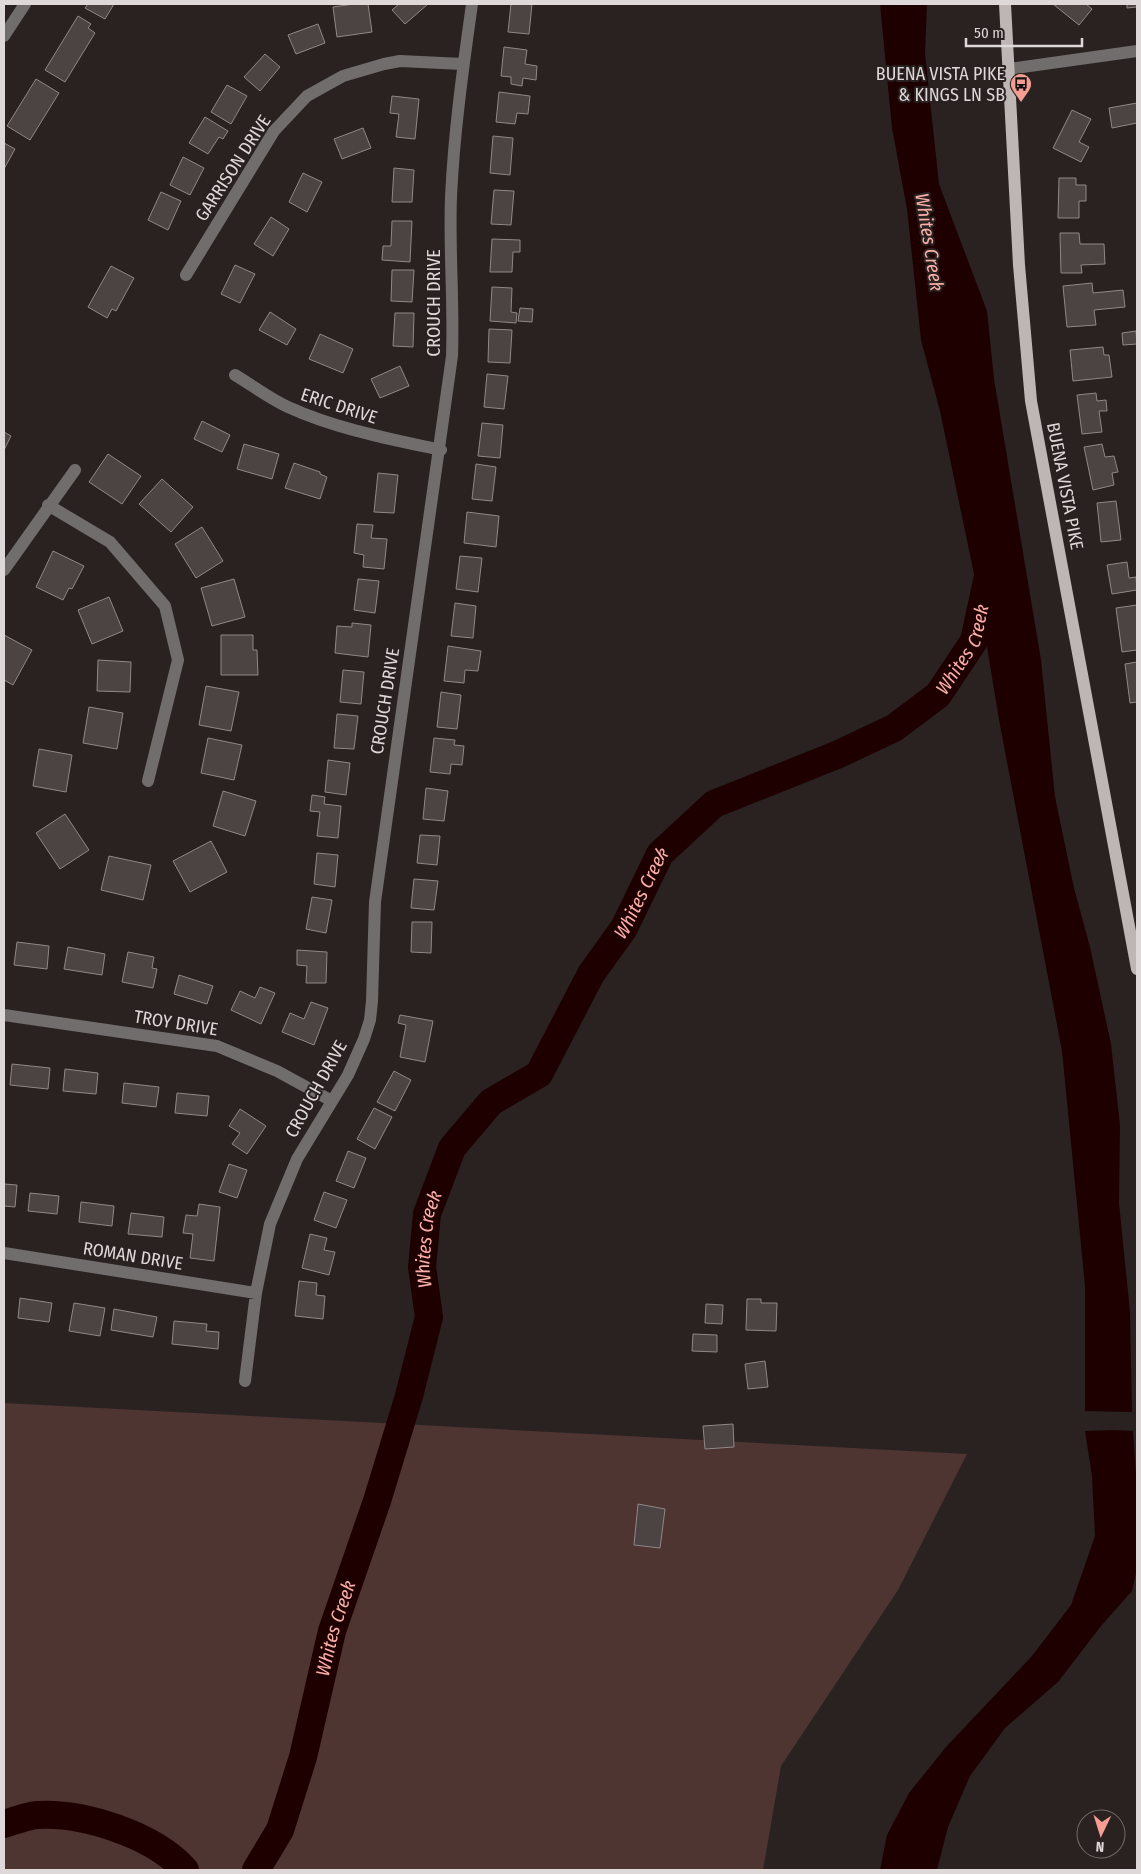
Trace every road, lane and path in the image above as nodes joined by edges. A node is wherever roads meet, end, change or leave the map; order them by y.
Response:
1 (25, 4) edge
2 (472, 4) edge
3 (1005, 4) edge
4 (4, 36) edge
5 (1137, 51) edge
6 (463, 64) junction
7 (1009, 69) junction
8 (186, 275) dead end
9 (235, 375) dead end
10 (441, 450) junction
11 (74, 470) dead end
12 (48, 506) junction
13 (4, 570) edge
14 (148, 781) dead end
15 (1137, 969) edge
16 (4, 1015) edge
17 (332, 1101) junction
18 (4, 1252) edge
19 (256, 1293) junction
20 (245, 1381) dead end

1 - 4 street
2 - 6 street, CROUCH DRIVE
3 - 7 main road, BUENA VISTA PIKE
5 - 7 street
6 - 8 street, GARRISON DRIVE
6 - 10 street, CROUCH DRIVE
7 - 15 main road, BUENA VISTA PIKE
9 - 10 street, ERIC DRIVE
10 - 17 street, CROUCH DRIVE
11 - 12 street
12 - 13 street
12 - 14 street
16 - 17 street, TROY DRIVE
17 - 19 street, CROUCH DRIVE
18 - 19 street, ROMAN DRIVE
19 - 20 street, CROUCH DRIVE

